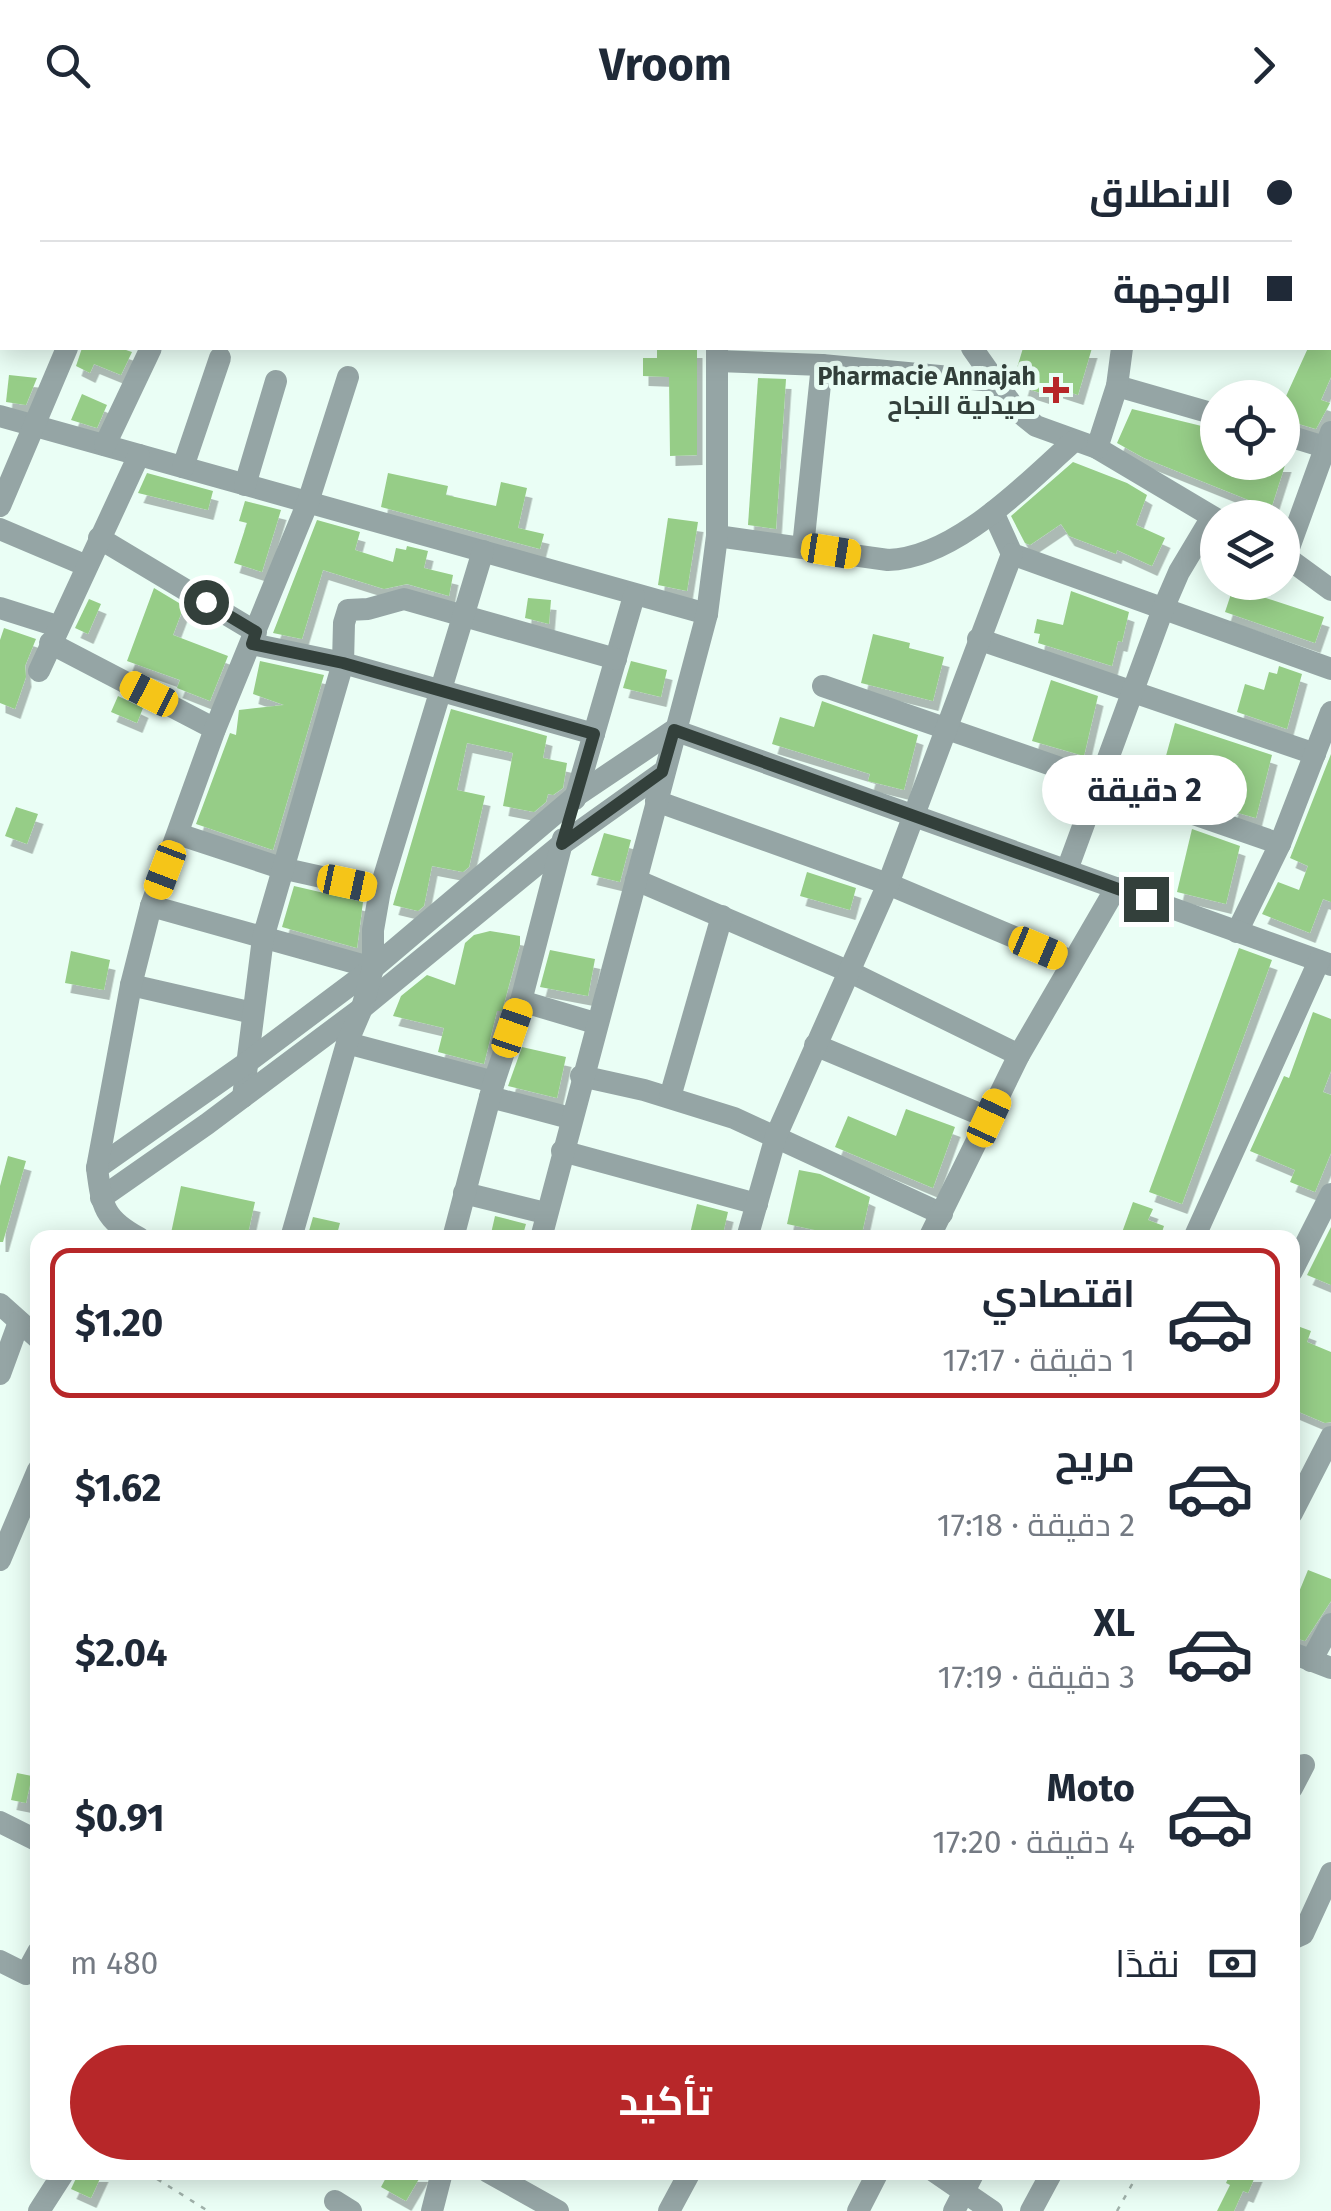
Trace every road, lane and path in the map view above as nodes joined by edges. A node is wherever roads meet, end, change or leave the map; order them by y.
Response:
1 (67, 350) edge
2 (150, 350) edge
3 (973, 350) edge
4 (1122, 350) edge
5 (718, 354) edge
6 (220, 358) dead end
7 (822, 365) junction
8 (348, 377) dead end
9 (276, 381) dead end
10 (993, 381) junction
11 (1118, 386) junction
12 (1200, 410) edge
13 (0, 416) edge
14 (34, 425) junction
15 (1300, 437) edge
16 (1329, 442) edge
17 (105, 445) junction
18 (1086, 445) junction
19 (139, 455) junction
20 (182, 467) junction
21 (245, 485) junction
22 (308, 502) junction
23 (0, 506) edge
24 (1200, 510) edge
25 (993, 512) junction
26 (1300, 515) edge
27 (0, 529) edge
28 (718, 536) junction
29 (99, 538) junction
30 (1200, 541) edge
31 (802, 547) junction
32 (483, 551) junction
33 (1012, 554) junction
34 (87, 566) junction
35 (1300, 567) edge
36 (1331, 590) edge
37 (634, 596) junction
38 (0, 608) edge
39 (1163, 608) junction
40 (707, 614) junction
41 (464, 616) junction
42 (54, 635) junction
43 (254, 638) junction
44 (978, 640) junction
45 (616, 658) junction
46 (343, 663) junction
47 (1331, 669) edge
48 (39, 671) dead end
49 (823, 686) dead end
50 (439, 692) junction
51 (1133, 692) junction
52 (1331, 712) edge
53 (945, 728) junction
54 (214, 729) junction
55 (674, 730) junction
56 (594, 734) junction
57 (1315, 754) junction
58 (662, 772) junction
59 (1100, 782) junction
60 (576, 796) junction
61 (656, 800) junction
62 (915, 816) junction
63 (178, 834) junction
64 (562, 844) junction
65 (1280, 844) junction
66 (282, 868) junction
67 (1066, 870) junction
68 (636, 880) junction
69 (888, 884) junction
70 (1116, 888) junction
71 (380, 890) junction
72 (151, 906) junction
73 (722, 916) junction
74 (1237, 932) junction
75 (263, 938) junction
76 (1071, 962) junction
77 (1325, 963) edge
78 (373, 968) junction
79 (850, 972) junction
80 (130, 985) junction
81 (521, 1002) junction
82 (362, 1008) junction
83 (253, 1013) junction
84 (595, 1023) junction
85 (347, 1044) junction
86 (816, 1046) junction
87 (1019, 1055) junction
88 (245, 1064) junction
89 (581, 1076) junction
90 (492, 1090) junction
91 (244, 1097) junction
92 (670, 1098) junction
93 (570, 1118) junction
94 (989, 1118) junction
95 (776, 1136) junction
96 (562, 1152) junction
97 (97, 1168) junction
98 (464, 1193) junction
99 (1331, 1194) edge
100 (101, 1198) junction
101 (757, 1204) junction
102 (546, 1214) junction
103 (942, 1214) junction
104 (124, 1230) edge
105 (293, 1230) edge
106 (454, 1230) edge
107 (543, 1230) edge
108 (749, 1230) edge
109 (933, 1230) edge
110 (1198, 1230) edge
111 (1300, 1254) edge
112 (0, 1304) edge
113 (20, 1322) junction
114 (30, 1331) edge
115 (0, 1374) edge
116 (1331, 1437) edge
117 (30, 1489) edge
118 (1300, 1497) edge
119 (0, 1560) edge
120 (1331, 1624) edge
121 (1312, 1661) edge
122 (1304, 1764) dead end
123 (1300, 1772) edge
124 (0, 1822) edge
125 (30, 1837) edge
126 (1331, 1873) edge
127 (1300, 1935) edge
128 (0, 1961) edge
129 (30, 1967) edge
130 (59, 2180) edge
131 (159, 2180) edge
132 (440, 2180) edge
133 (502, 2180) edge
134 (686, 2180) edge
135 (874, 2180) edge
136 (1048, 2180) edge
137 (1134, 2180) edge
138 (964, 2192) edge
139 (39, 2211) edge
140 (208, 2211) edge
141 (432, 2211) edge
142 (558, 2211) edge
143 (670, 2211) edge
144 (858, 2211) edge
145 (992, 2211) edge
146 (1032, 2211) edge
147 (1116, 2211) edge

1 - 14 street
2 - 17 street
3 - 10 street
4 - 11 street
5 - 7 street
5 - 28 street
6 - 20 street
7 - 10 street
7 - 31 street
8 - 22 street
9 - 21 street
10 - 18 street
11 - 12 street
11 - 18 street
13 - 14 street
14 - 17 street
14 - 23 street
15 - 16 street
16 - 26 street
17 - 19 street
18 - 24 street
18 - 25 street
19 - 20 street
19 - 29 street
20 - 21 street
21 - 22 street
22 - 32 street
22 - 43 street
25 - 31 street
25 - 33 street
27 - 34 street
28 - 31 street
28 - 40 street
29 - 34 street
29 - 43 street
30 - 39 street
32 - 37 street
32 - 41 street
33 - 39 street
33 - 44 street
34 - 42 street
35 - 36 street
37 - 40 street
37 - 45 street
38 - 42 street
39 - 47 street
39 - 51 street
40 - 55 street
41 - 45 street
41 - 46 street
41 - 50 street
42 - 48 street
42 - 54 street
43 - 46 street
43 - 54 street
44 - 51 street
44 - 53 street
45 - 56 street
46 - 50 street
46 - 66 street
49 - 53 street
50 - 56 street
50 - 71 street
51 - 57 street
51 - 59 street
52 - 57 street
53 - 59 street
53 - 62 street
54 - 63 street
55 - 58 street
55 - 60 street
55 - 62 street
56 - 60 street
57 - 65 street
58 - 61 street
58 - 64 street
59 - 65 street
59 - 67 street
60 - 64 street
60 - 78 street
61 - 68 street
61 - 69 street
62 - 67 street
62 - 69 street
63 - 66 street
63 - 72 street
64 - 81 street
64 - 82 street
65 - 74 street
66 - 71 street
66 - 75 street
67 - 70 street
68 - 73 street
68 - 84 street
69 - 76 street
69 - 79 street
70 - 74 street
70 - 76 street
71 - 78 street
72 - 75 street
72 - 80 street
73 - 79 street
73 - 92 street
74 - 77 street
75 - 78 street
75 - 83 street
76 - 87 street
77 - 110 street
78 - 82 street
78 - 88 street
79 - 86 street
79 - 87 street
80 - 83 street
80 - 97 street
81 - 84 street
81 - 90 street
82 - 85 street
82 - 91 street
83 - 88 street
84 - 89 street
85 - 90 street
85 - 105 street
86 - 94 street
86 - 95 street
87 - 94 street
88 - 91 street
88 - 97 street
89 - 92 street
89 - 93 street
90 - 93 street
90 - 98 street
91 - 100 street
92 - 95 street
93 - 96 street
94 - 103 street
95 - 101 street
95 - 103 street
96 - 101 street
96 - 102 street
97 - 100 street
98 - 102 street
98 - 106 street
99 - 111 street
100 - 104 street
101 - 108 street
102 - 107 street
103 - 109 street
112 - 113 street
113 - 114 street
113 - 115 street
116 - 118 street
117 - 119 street
120 - 121 street
122 - 123 street
124 - 125 street
126 - 127 street
128 - 129 street
130 - 139 street
131 - 140 path
132 - 141 street
133 - 142 street
134 - 143 street
135 - 144 street
136 - 146 street
137 - 147 path
138 - 145 street

